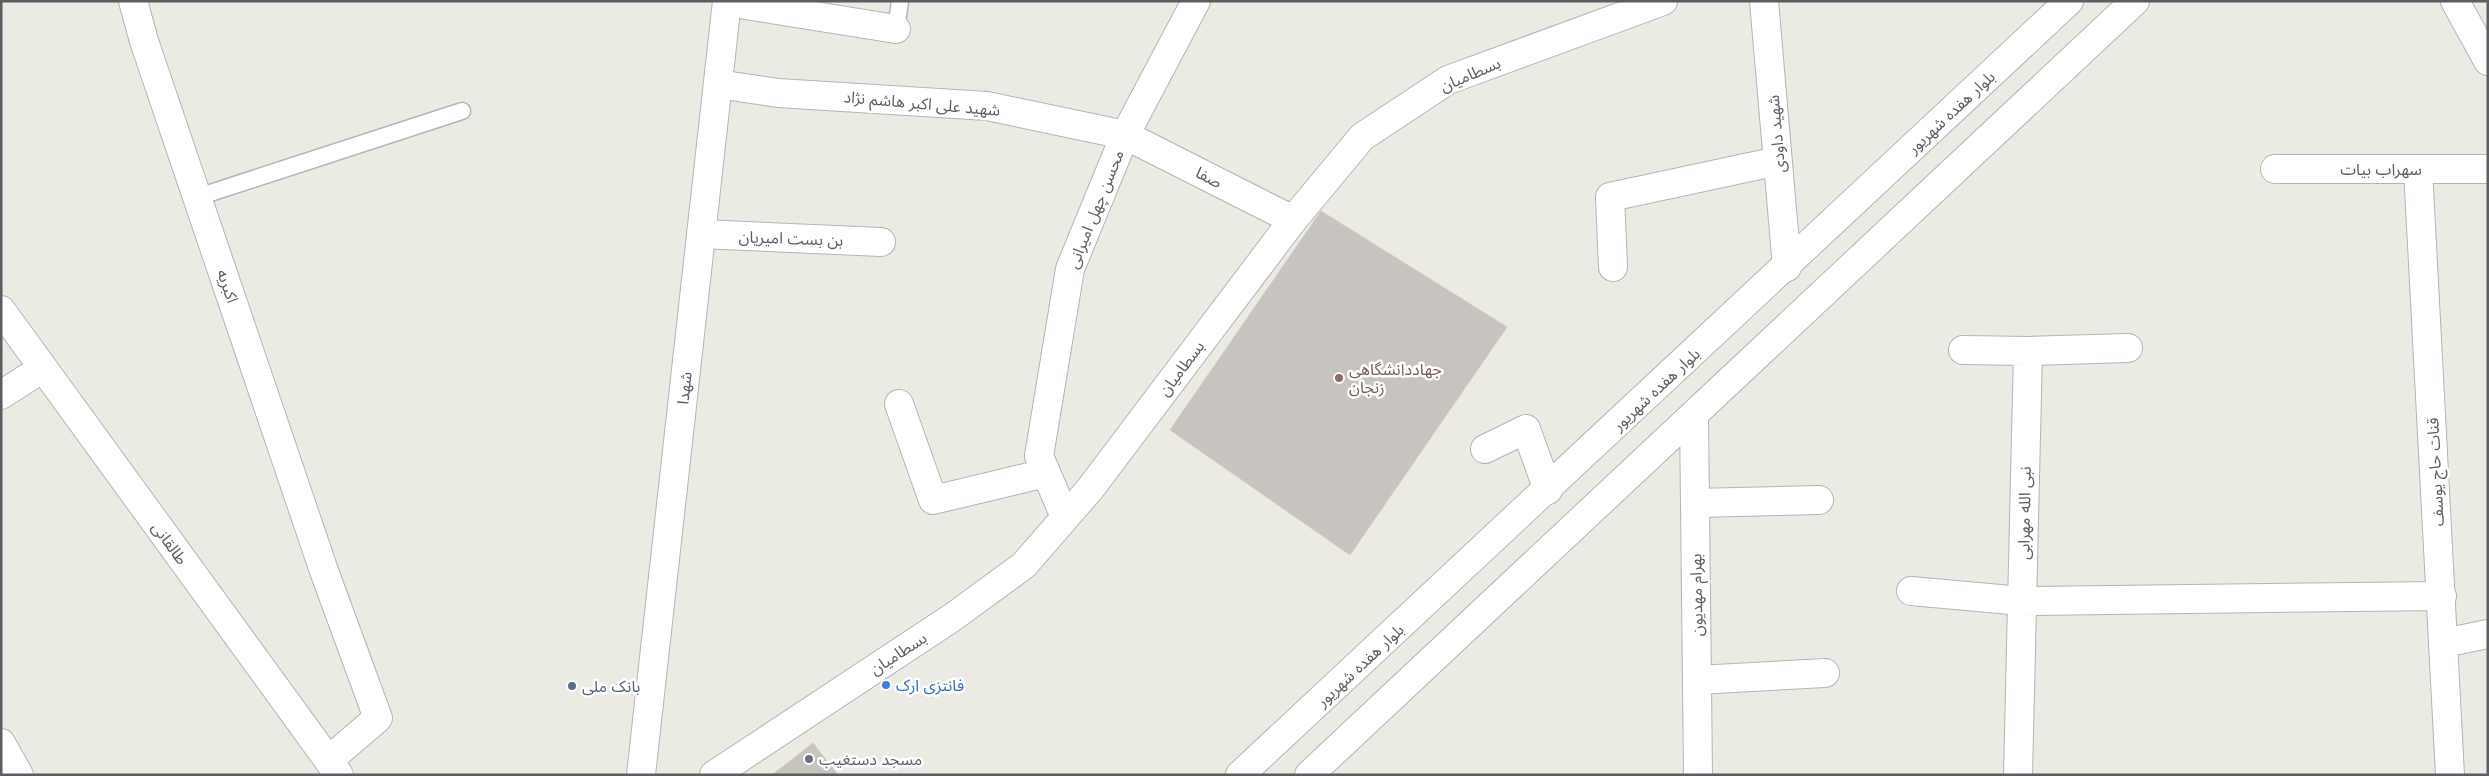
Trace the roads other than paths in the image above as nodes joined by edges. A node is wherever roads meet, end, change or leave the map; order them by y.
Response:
1 (133, 1) edge
2 (900, 1) edge
3 (1196, 1) edge
4 (1663, 1) edge
5 (1764, 1) edge
6 (2069, 1) edge
7 (2135, 1) edge
8 (2455, 1) edge
9 (727, 2) edge
10 (896, 30) joint
11 (2488, 61) edge
12 (718, 84) junction
13 (462, 111) dead end
14 (1125, 135) junction
15 (1778, 161) junction
16 (2275, 169) dead end
17 (2418, 169) junction
18 (2488, 169) edge
19 (198, 197) junction
20 (1292, 220) junction
21 (701, 234) junction
22 (881, 242) dead end
23 (1613, 267) dead end
24 (1787, 267) junction
25 (1, 310) edge
26 (2128, 348) dead end
27 (1963, 350) dead end
28 (2028, 350) junction
29 (43, 368) junction
30 (1, 395) edge
31 (898, 404) dead end
32 (1694, 415) junction
33 (1485, 449) dead end
34 (1046, 473) junction
35 (1548, 490) junction
36 (1819, 500) dead end
37 (1695, 503) junction
38 (1065, 518) junction
39 (1911, 591) dead end
40 (2442, 596) junction
41 (2022, 601) junction
42 (2488, 634) edge
43 (2444, 643) junction
44 (1825, 673) dead end
45 (1698, 680) junction
46 (1, 743) edge
47 (334, 767) edge
48 (19, 775) edge
49 (641, 775) edge
50 (714, 775) edge
51 (1240, 775) edge
52 (1309, 775) edge
53 (1698, 775) edge
54 (2018, 775) edge
55 (2450, 775) edge

1 - 19 street, اکبریه
2 - 10 lane
3 - 14 street, محسن چهل امیرانی
4 - 20 street, بسطامیان
5 - 15 street, شهید داودی
6 - 24 street, بلوار هفده شهریور
7 - 32 street
8 - 11 street
9 - 10 street
9 - 12 street, شهدا
12 - 14 street, شهید علی اکبر هاشم نژاد
12 - 21 street, شهدا
13 - 19 lane
14 - 20 street, صفا
14 - 34 street, محسن چهل امیرانی
15 - 23 street
15 - 24 street, شهید داودی
16 - 17 street, سهراب بیات
17 - 18 street, سهراب بیات
17 - 40 street, قنات حاج یوسف
19 - 47 street, اکبریه
20 - 38 street, بسطامیان
21 - 22 street, بن بست امیریان
21 - 49 street, شهدا
24 - 35 street, بلوار هفده شهریور
25 - 29 street, طالقانی
26 - 28 street
27 - 28 street
28 - 41 street, نبی الله مهرابی
29 - 30 street
29 - 47 street, طالقانی
31 - 34 street
32 - 37 street, بهرام مهدیون
32 - 52 street
33 - 35 street
34 - 38 street, محسن چهل امیرانی
35 - 51 street, بلوار هفده شهریور
36 - 37 street
37 - 45 street, بهرام مهدیون
38 - 50 street, بسطامیان
39 - 41 street
40 - 41 street
40 - 43 street, قنات حاج یوسف
41 - 54 street, نبی الله مهرابی
42 - 43 street
43 - 55 street, قنات حاج یوسف
44 - 45 street
45 - 53 street, بهرام مهدیون
46 - 48 street

